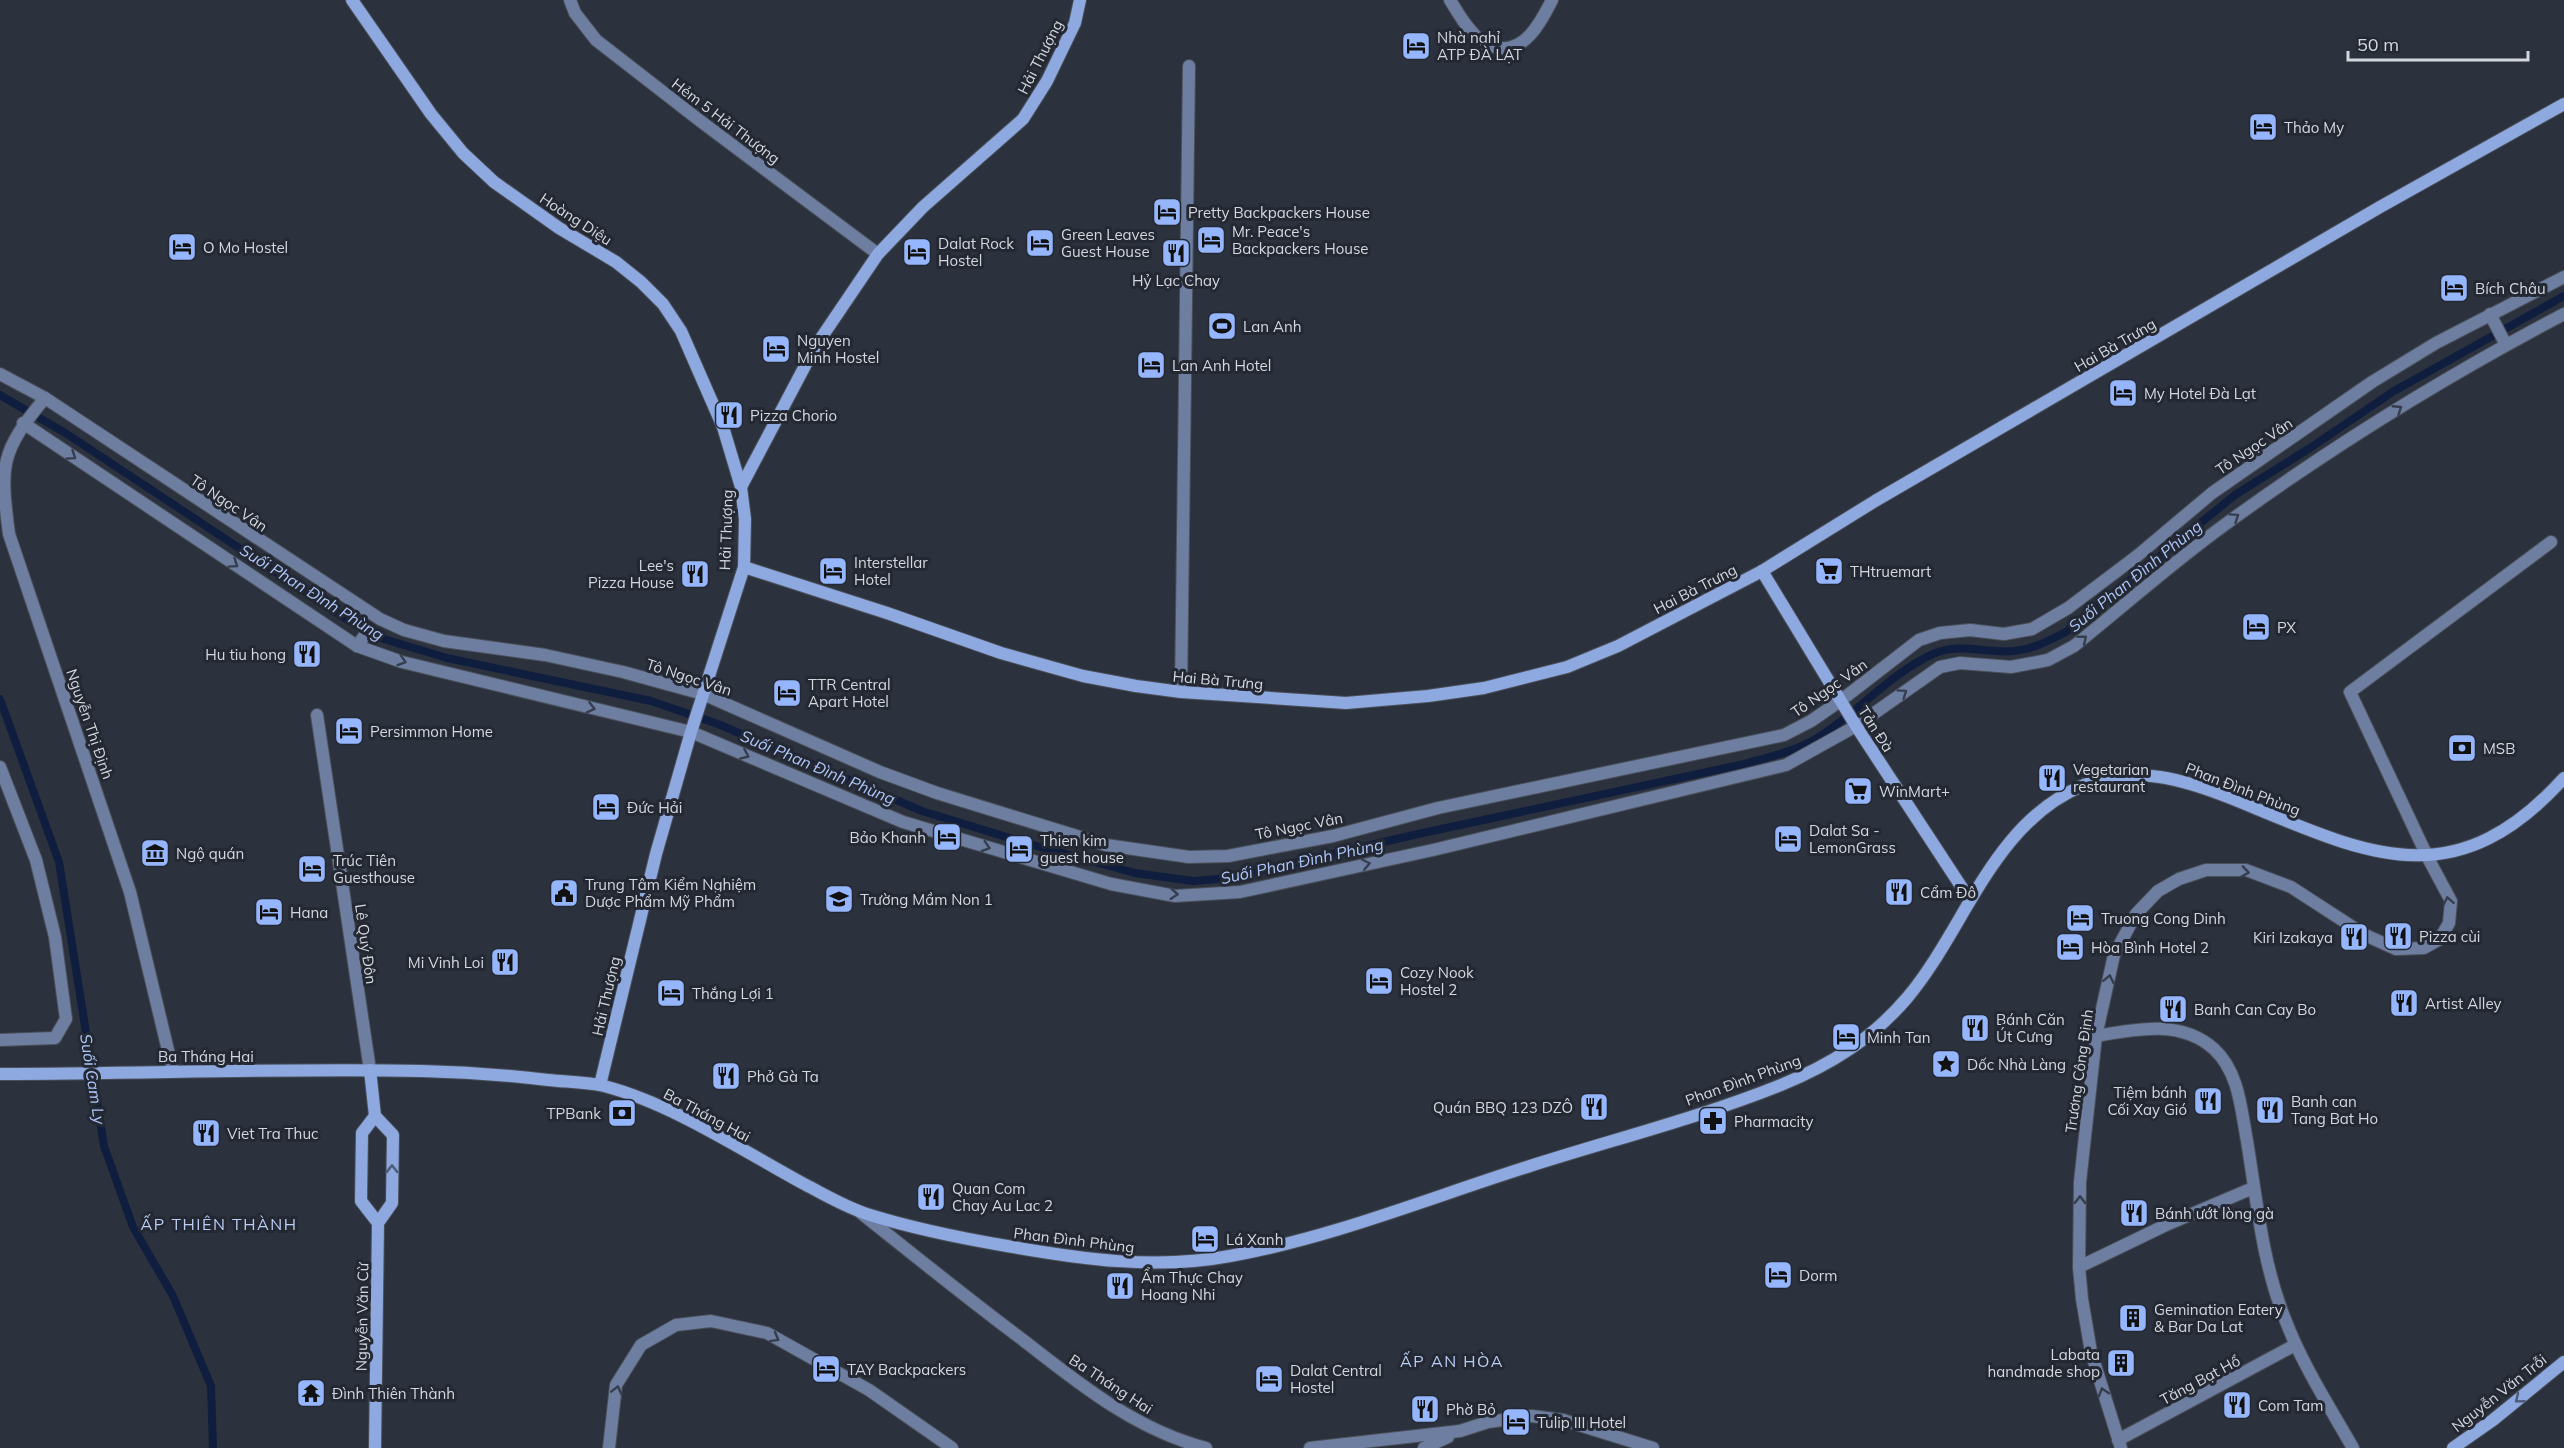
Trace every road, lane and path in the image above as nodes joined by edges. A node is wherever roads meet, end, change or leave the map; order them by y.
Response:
1 (352, 0) edge
2 (570, 0) edge
3 (1080, 0) edge
4 (1450, 0) edge
5 (1551, 0) edge
6 (1189, 66) dead end
7 (2564, 104) edge
8 (878, 254) junction
9 (2564, 277) edge
10 (2564, 314) edge
11 (2492, 317) junction
12 (2504, 342) junction
13 (0, 374) edge
14 (43, 402) junction
15 (24, 423) junction
16 (741, 487) junction
17 (2551, 542) dead end
18 (744, 567) junction
19 (1762, 571) junction
20 (368, 631) dead end
21 (359, 644) junction
22 (1181, 693) junction
23 (703, 694) junction
24 (1840, 701) junction
25 (317, 715) dead end
26 (1856, 726) junction
27 (691, 732) junction
28 (0, 766) edge
29 (2564, 778) edge
30 (2428, 858) junction
31 (1970, 900) junction
32 (2096, 1036) junction
33 (0, 1040) edge
34 (370, 1070) junction
35 (173, 1071) junction
36 (0, 1074) edge
37 (600, 1085) junction
38 (375, 1116) junction
39 (2253, 1188) junction
40 (860, 1212) junction
41 (378, 1223) junction
42 (2079, 1267) junction
43 (2295, 1346) junction
44 (2564, 1362) edge
45 (1460, 1431) junction
46 (2120, 1444) edge
47 (375, 1448) edge
48 (609, 1448) edge
49 (952, 1448) edge
50 (1206, 1448) edge
51 (1310, 1448) edge
52 (1424, 1448) edge
53 (1653, 1448) edge
54 (2353, 1448) edge
55 (2453, 1448) edge

1 - 16 street, Hoàng Diệu
2 - 8 street, Hẻm 5 Hải Thượng
3 - 8 street, Hải Thượng
4 - 5 street
6 - 22 street
7 - 19 street, Hai Bà Trưng
8 - 16 street, Hải Thượng
9 - 11 street, Tô Ngọc Vân
10 - 12 street
11 - 12 street
11 - 24 street, Tô Ngọc Vân
26 -> 12 street
13 - 14 street, Tô Ngọc Vân
14 - 15 street, Nguyễn Thị Định
14 - 23 street, Tô Ngọc Vân
15 -> 21 street
15 - 35 street, Nguyễn Thị Định
16 - 18 street, Hải Thượng
17 - 30 street
18 - 22 street, Hai Bà Trưng
18 - 23 street, Hải Thượng
19 - 22 street, Hai Bà Trưng
19 - 24 street, Tản Đà
20 - 21 street
21 -> 27 street
23 - 24 street, Tô Ngọc Vân
23 - 27 street, Hải Thượng
24 - 26 street, Tản Đà
25 - 34 street, Lê Quý Đôn
27 -> 26 street
26 - 31 street, Tản Đà
27 - 37 street, Hải Thượng
28 - 33 street
29 - 30 street, Phan Đình Phùng
30 - 31 street, Phan Đình Phùng
32 -> 30 street, Trương Công Định
31 - 40 street, Phan Đình Phùng
32 - 39 street
42 -> 32 street, Trương Công Định
34 - 35 street, Ba Tháng Hai
34 - 37 street, Ba Tháng Hai
34 - 38 street
35 - 36 street, Ba Tháng Hai
37 - 40 street, Ba Tháng Hai
38 - 41 street
41 -> 38 street, Nguyễn Văn Cừ
39 - 42 street
39 - 43 street
40 - 50 street, Ba Tháng Hai
41 - 47 street, Nguyễn Văn Cừ
46 -> 42 street, Trương Công Định
43 - 46 street, Tăng Bạt Hổ
43 - 54 street
44 -> 55 street, Nguyễn Văn Trỗi
45 - 51 street
45 - 52 street
45 - 53 street
48 -> 49 street

